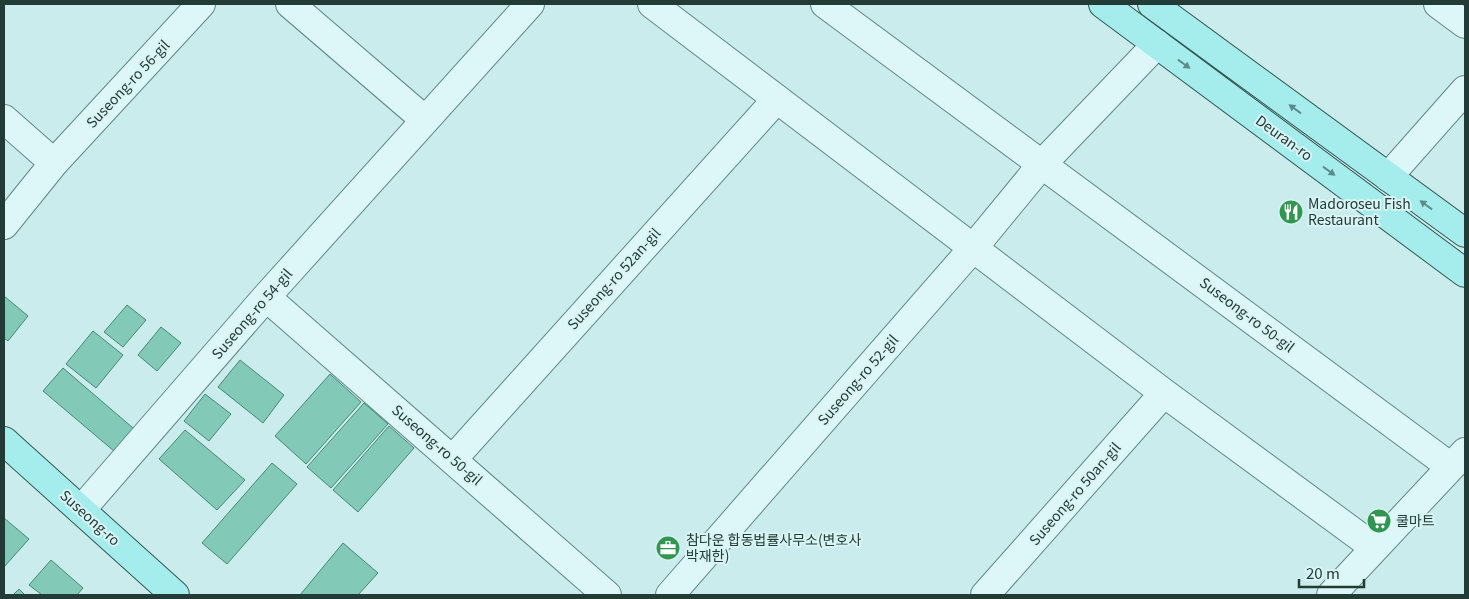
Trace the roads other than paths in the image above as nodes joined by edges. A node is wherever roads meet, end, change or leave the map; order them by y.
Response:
1 (201, 4) edge
2 (290, 4) edge
3 (530, 4) edge
4 (652, 4) edge
5 (826, 4) edge
6 (1103, 4) edge
7 (1152, 4) edge
8 (1438, 4) edge
9 (1465, 24) edge
10 (1157, 44) junction
11 (1465, 90) edge
12 (776, 100) junction
13 (4, 119) edge
14 (425, 120) junction
15 (54, 163) junction
16 (1043, 163) junction
17 (1388, 177) junction
18 (4, 225) edge
19 (1465, 234) edge
20 (974, 247) junction
21 (1465, 273) edge
22 (266, 296) junction
23 (1164, 393) junction
24 (4, 442) edge
25 (453, 459) junction
26 (1458, 460) edge
27 (82, 510) junction
28 (1375, 548) junction
29 (175, 595) edge
30 (607, 595) edge
31 (670, 595) edge
32 (985, 595) edge
33 (1331, 595) edge

1 - 15 street, Suseong-ro 56-gil
2 - 14 street
3 - 14 street, Suseong-ro 54-gil
4 - 12 street
5 - 16 street
6 - 10 main road, Deuran-ro
17 -> 7 main road
8 - 9 street
10 - 16 street, Suseong-ro 52-gil
10 -> 21 main road, Deuran-ro
11 - 17 street
12 - 20 street
12 - 25 street, Suseong-ro 52an-gil
13 - 15 street
14 - 22 street, Suseong-ro 54-gil
15 - 18 street, Suseong-ro 56-gil
16 - 20 street, Suseong-ro 52-gil
16 - 26 street, Suseong-ro 50-gil
19 -> 17 main road
20 - 23 street
20 - 31 street, Suseong-ro 52-gil
22 - 25 street, Suseong-ro 50-gil
22 - 27 street, Suseong-ro 54-gil
23 - 28 street
23 - 32 street, Suseong-ro 50an-gil
24 - 27 main road, Suseong-ro
25 - 30 street, Suseong-ro 50-gil
26 - 28 street, Suseong-ro 50-gil
27 - 29 main road, Suseong-ro
28 - 33 street, Suseong-ro 50-gil

